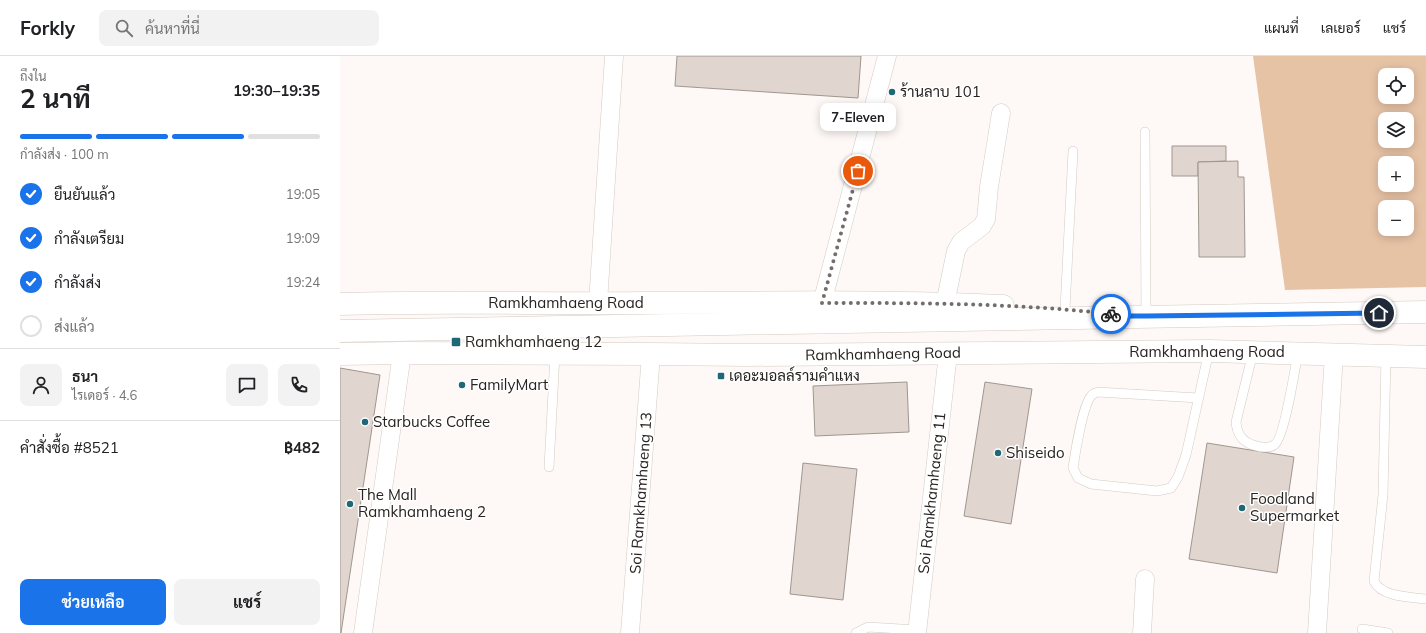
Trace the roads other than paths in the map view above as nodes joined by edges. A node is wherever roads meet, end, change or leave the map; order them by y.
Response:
1 (614, 56) edge
2 (887, 56) edge
3 (1001, 113) dead end
4 (1145, 132) dead end
5 (1073, 151) dead end
6 (598, 303) junction
7 (822, 303) junction
8 (340, 304) edge
9 (945, 304) junction
10 (1065, 309) junction
11 (1426, 312) edge
12 (1137, 316) junction
13 (340, 331) edge
14 (1208, 351) junction
15 (1253, 352) junction
16 (402, 353) junction
17 (948, 353) junction
18 (1298, 353) junction
19 (1426, 353) edge
20 (340, 354) edge
21 (555, 354) junction
22 (651, 354) junction
23 (1334, 354) junction
24 (1406, 357) edge
25 (1198, 398) junction
26 (549, 468) dead end
27 (1144, 579) dead end
28 (1426, 599) edge
29 (1362, 629) dead end
30 (917, 631) edge
31 (363, 633) edge
32 (630, 633) edge
33 (856, 633) edge
34 (1142, 633) edge
35 (1318, 633) edge
36 (1388, 633) edge

1 - 6 street
2 - 7 street
3 - 9 street
4 - 12 lane
5 - 10 lane
6 - 7 main road, Ramkhamhaeng Road
6 - 8 main road, Ramkhamhaeng Road
7 - 9 main road, Ramkhamhaeng Road
9 - 10 main road, Ramkhamhaeng Road
10 - 12 main road, Ramkhamhaeng Road
11 - 12 main road, Ramkhamhaeng Road
12 - 13 main road, Ramkhamhaeng Road
14 - 15 main road, Ramkhamhaeng Road
14 - 17 main road, Ramkhamhaeng Road
14 - 25 lane
15 - 18 main road, Ramkhamhaeng Road
15 - 18 lane
16 - 20 main road, Ramkhamhaeng Road
16 - 21 main road, Ramkhamhaeng Road
16 - 31 street
17 - 22 main road, Ramkhamhaeng Road
17 - 30 street, Soi Ramkhamhaeng 11
18 - 23 main road, Ramkhamhaeng Road
19 - 24 main road, Ramkhamhaeng Road
21 - 22 main road, Ramkhamhaeng Road
21 - 26 lane
22 - 32 street, Soi Ramkhamhaeng 13
23 - 24 main road, Ramkhamhaeng Road
23 - 35 street
24 - 28 lane
25 - 25 lane
27 - 34 street
29 - 36 lane
30 - 33 lane

